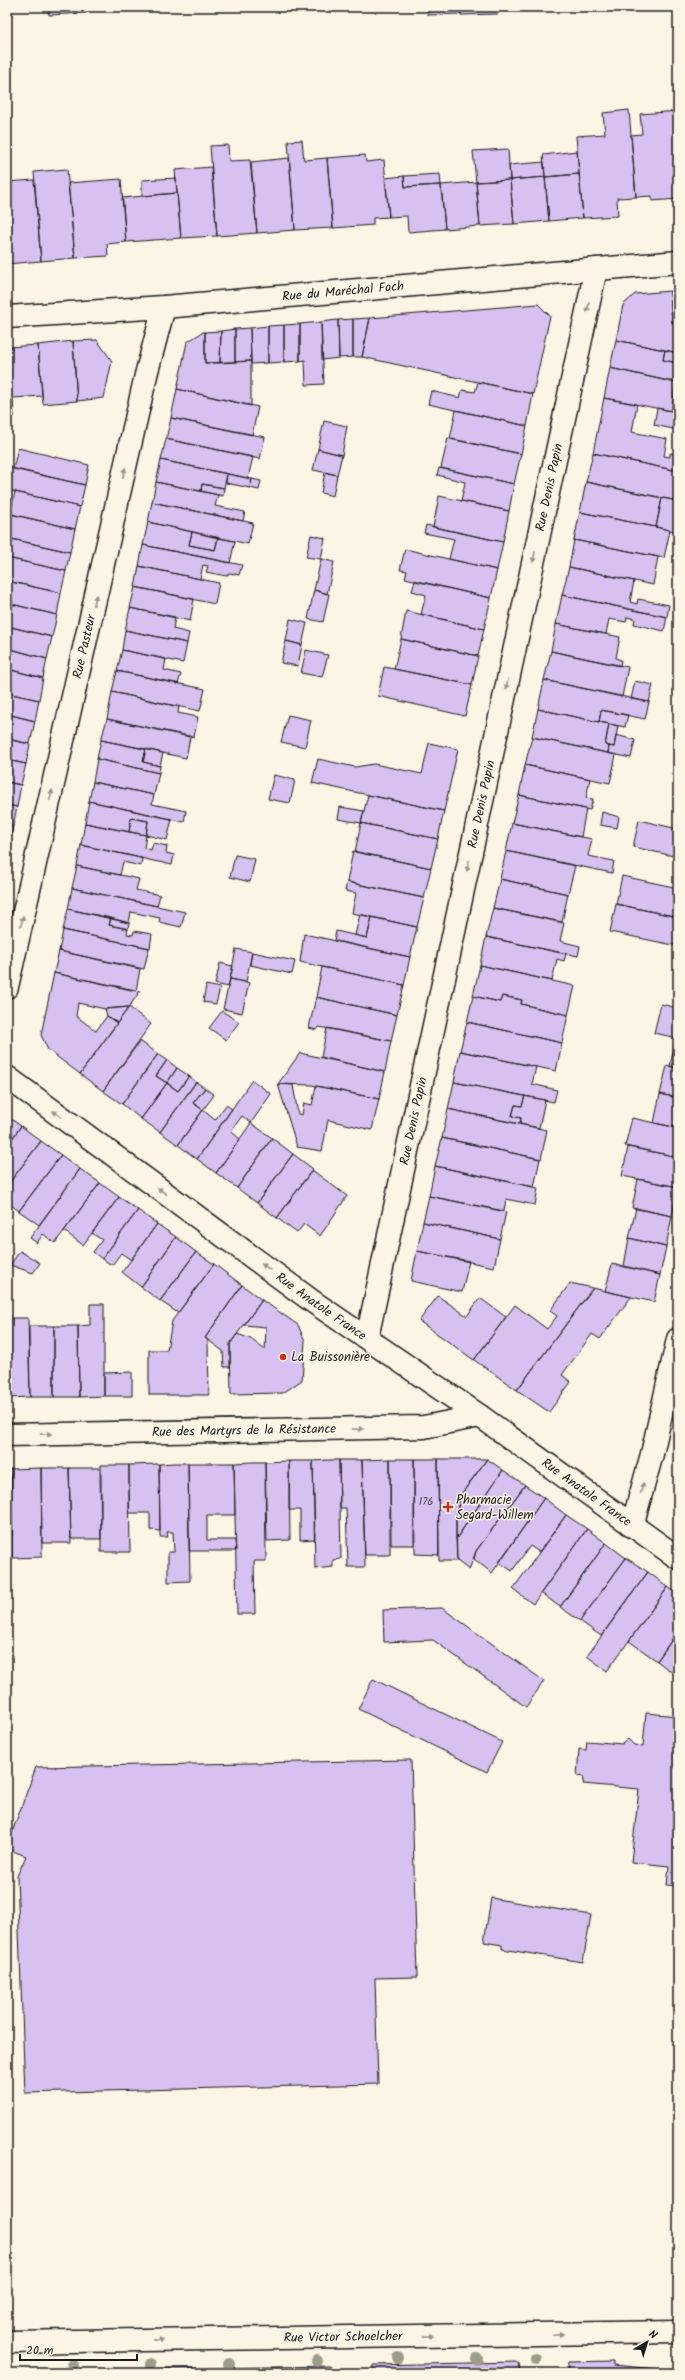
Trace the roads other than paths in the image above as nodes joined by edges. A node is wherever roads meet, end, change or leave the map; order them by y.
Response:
1 (678, 262) edge
2 (596, 269) junction
3 (164, 307) junction
4 (7, 317) edge
5 (7, 987) edge
6 (7, 1077) edge
7 (367, 1338) junction
8 (678, 1339) edge
9 (480, 1416) junction
10 (7, 1435) edge
11 (632, 1526) junction
12 (678, 1558) edge
13 (678, 2332) edge
14 (7, 2342) edge

1 - 2 street, Rue du Maréchal Foch
2 - 3 street, Rue du Maréchal Foch
2 -> 7 street, Rue Denis Papin
3 - 4 street, Rue du Maréchal Foch
5 -> 3 street, Rue Pasteur
7 -> 6 street, Rue Anatole France
7 - 9 street, Rue Anatole France
11 -> 8 street
10 -> 9 street, Rue des Martyrs de la Résistance
9 - 11 street, Rue Anatole France
11 - 12 street, Rue Anatole France
14 -> 13 street, Rue Victor Schoelcher

